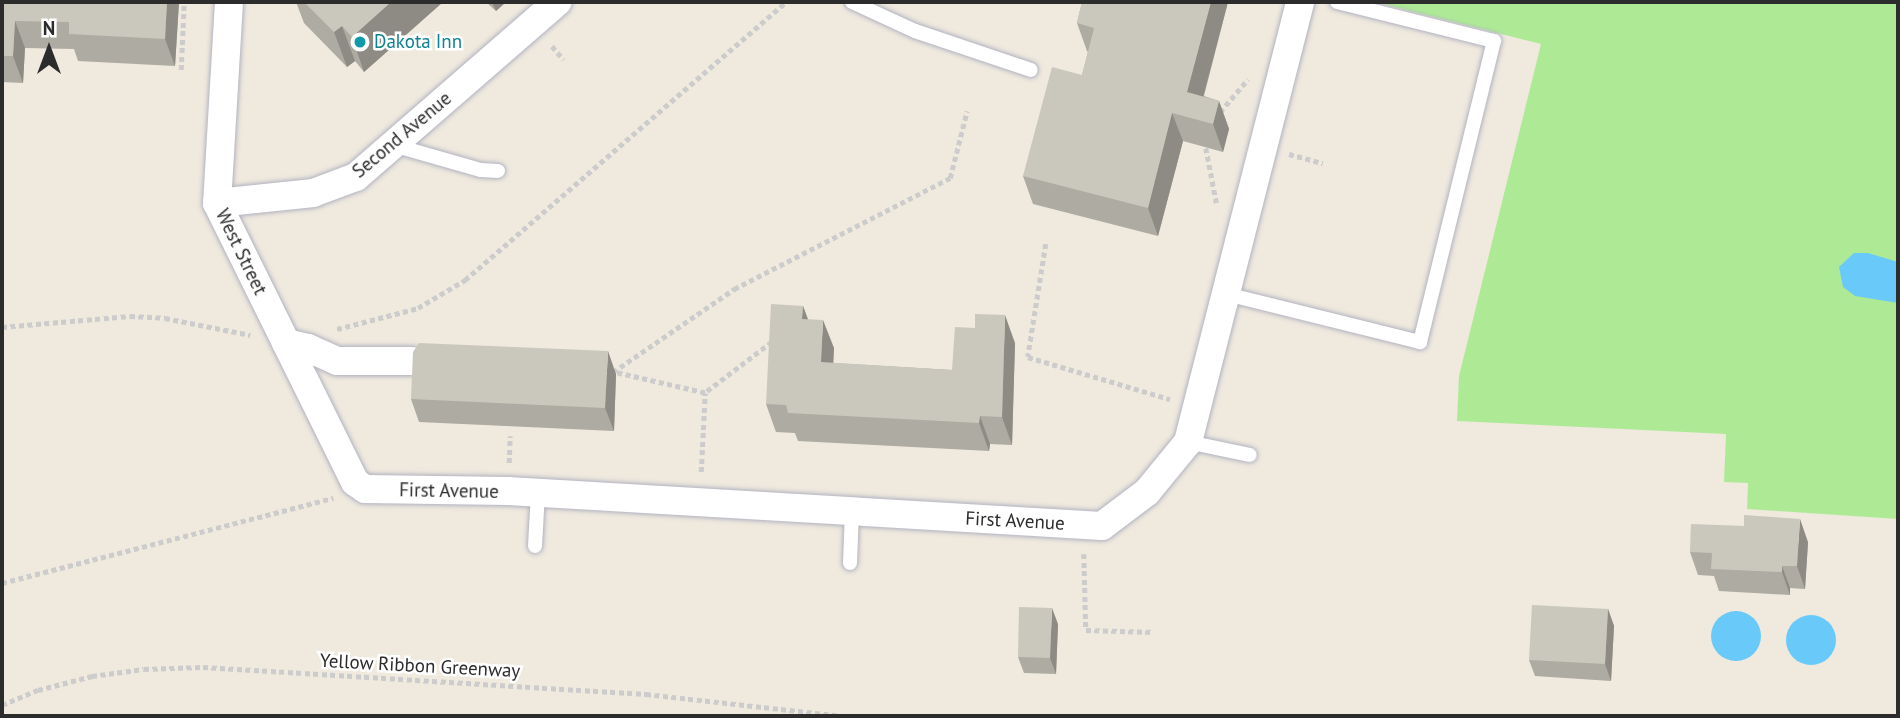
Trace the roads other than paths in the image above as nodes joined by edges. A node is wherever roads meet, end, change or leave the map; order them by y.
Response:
1 (229, 2) edge
2 (557, 2) edge
3 (852, 2) edge
4 (1300, 2) edge
5 (1337, 2) edge
6 (1031, 71) dead end
7 (393, 145) junction
8 (498, 171) dead end
9 (217, 203) junction
10 (1226, 294) junction
11 (286, 343) junction
12 (412, 361) edge
13 (1188, 442) junction
14 (1250, 455) dead end
15 (360, 485) joint
16 (538, 494) junction
17 (852, 512) junction
18 (535, 546) dead end
19 (850, 563) dead end

1 - 9 street, West Street
2 - 7 street, Second Avenue
3 - 6 lane
4 - 10 street, First Avenue
5 - 10 lane
7 - 8 lane
7 - 9 street, Second Avenue
9 - 11 street, West Street
10 - 13 street, First Avenue
11 - 12 street
11 - 15 street, West Street
13 - 14 lane
13 - 17 street, First Avenue
15 - 16 street, First Avenue
16 - 17 street, First Avenue
16 - 18 lane
17 - 19 lane

